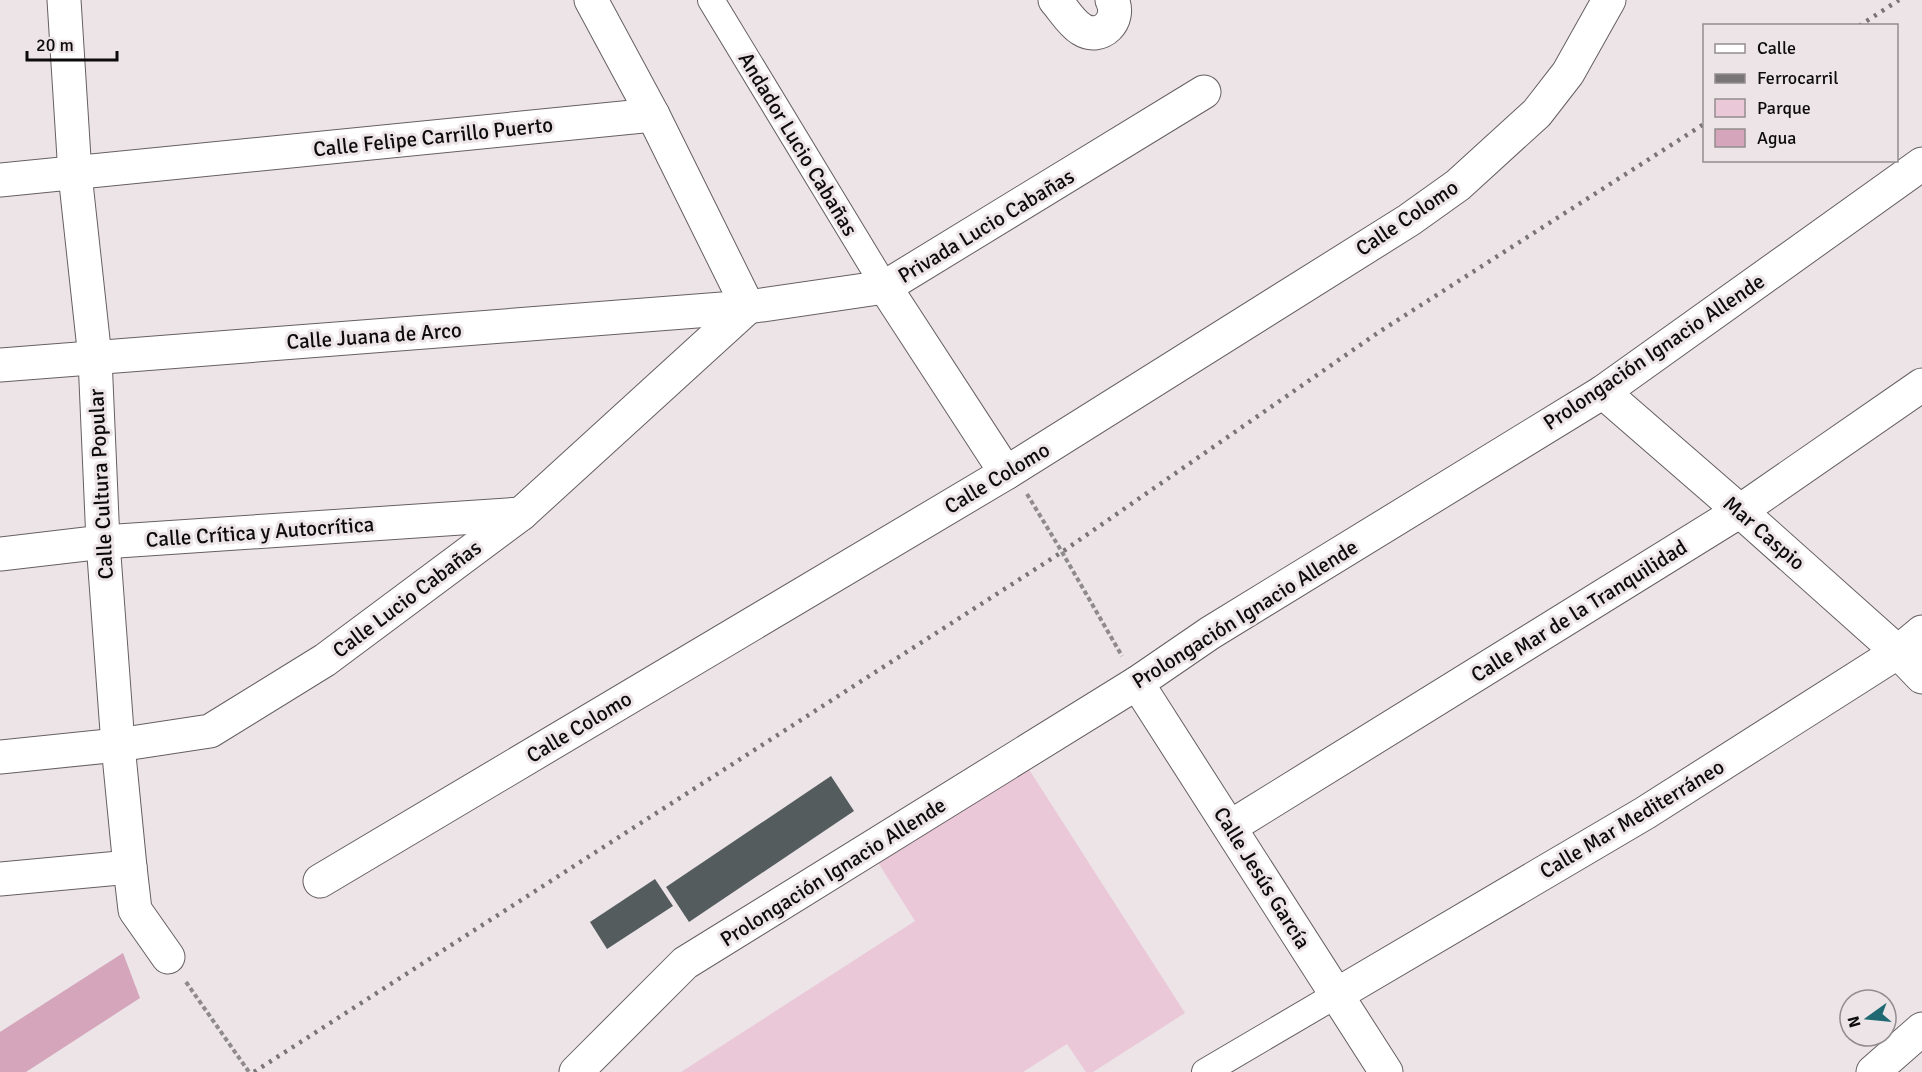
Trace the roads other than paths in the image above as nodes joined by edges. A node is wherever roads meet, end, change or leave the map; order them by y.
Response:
1 (63, 0) edge
2 (591, 0) edge
3 (711, 0) edge
4 (1055, 0) edge
5 (1112, 0) edge
6 (1610, 0) edge
7 (1204, 92) dead end
8 (653, 115) junction
9 (1922, 164) edge
10 (75, 174) junction
11 (0, 180) edge
12 (885, 287) junction
13 (748, 307) junction
14 (94, 358) junction
15 (0, 365) edge
16 (1922, 385) edge
17 (1603, 392) junction
18 (1006, 473) junction
19 (1740, 511) junction
20 (520, 514) junction
21 (103, 542) junction
22 (0, 554) edge
23 (1910, 642) edge
24 (1922, 677) edge
25 (1137, 683) junction
26 (118, 745) junction
27 (0, 757) edge
28 (1230, 827) junction
29 (130, 867) junction
30 (0, 879) edge
31 (320, 881) dead end
32 (168, 957) road end
33 (1336, 995) junction
34 (1922, 1029) edge
35 (576, 1072) edge
36 (1205, 1072) edge
37 (1386, 1072) edge
38 (1873, 1072) edge

1 - 10 street, Calle Cultura Popular
2 - 8 street
3 - 12 street, Andador Lucio Cabañas
4 - 5 street
6 - 18 street, Calle Colomo
7 - 12 street, Privada Lucio Cabañas
8 - 10 street, Calle Felipe Carrillo Puerto
8 - 13 street
9 - 17 street, Prolongación Ignacio Allende
10 - 11 street, Calle Felipe Carrillo Puerto
10 - 14 street, Calle Cultura Popular
12 - 13 street, Privada Lucio Cabañas
12 - 18 street
13 - 14 street, Calle Juana de Arco
13 - 20 street, Calle Lucio Cabañas
14 - 15 street, Calle Juana de Arco
14 - 21 street, Calle Cultura Popular
16 - 19 street, Calle Mar de la Tranquilidad
17 - 19 street, Mar Caspio
17 - 25 street, Prolongación Ignacio Allende
18 - 31 street, Calle Colomo
19 - 23 street, Mar Caspio
19 - 28 street, Calle Mar de la Tranquilidad
20 - 21 street, Calle Crítica y Autocrítica
20 - 26 street, Calle Lucio Cabañas
21 - 22 street, Calle Crítica y Autocrítica
21 - 26 street, Calle Cultura Popular
23 - 24 street, Mar Caspio
23 - 33 street, Calle Mar Mediterráneo
25 - 28 street, Calle Jesús García
25 - 35 street, Prolongación Ignacio Allende
26 - 27 street, Calle Lucio Cabañas
26 - 29 street, Calle Cultura Popular
28 - 33 street, Calle Jesús García
29 - 30 street
29 - 32 street, Calle Cultura Popular
33 - 36 street
33 - 37 street, Calle Jesús García
34 - 38 street

